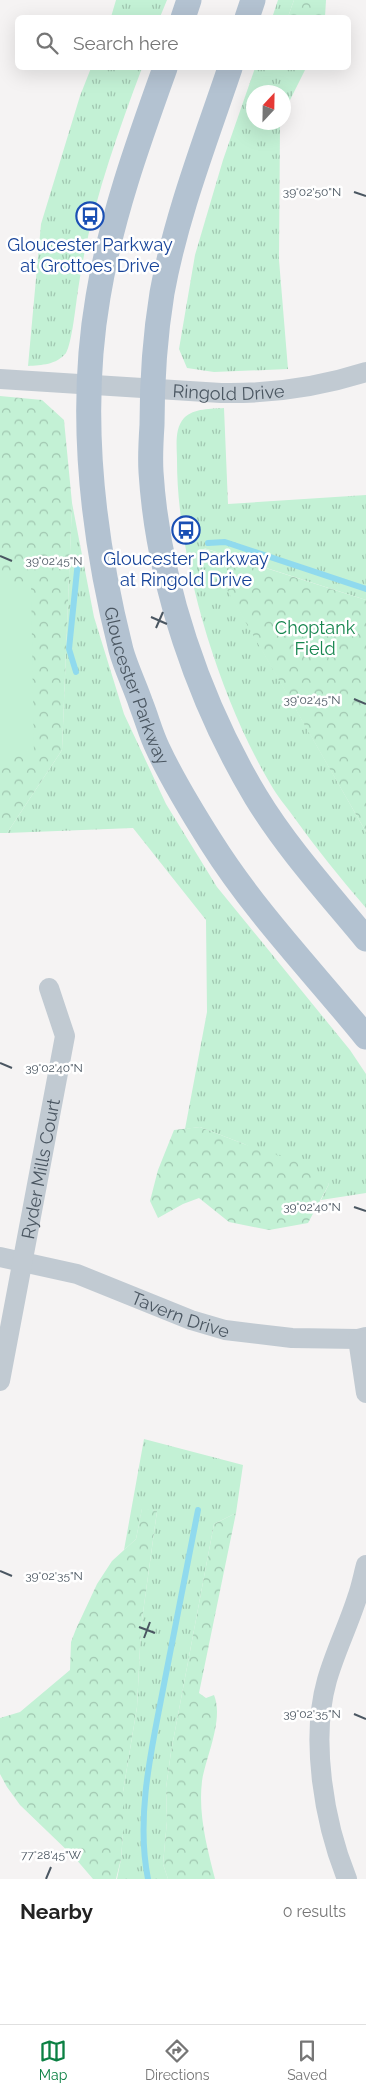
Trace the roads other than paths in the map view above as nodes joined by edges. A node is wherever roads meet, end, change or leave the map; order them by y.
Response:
1 (189, 0) edge
2 (253, 0) edge
3 (184, 15) edge
4 (249, 15) edge
5 (164, 70) edge
6 (229, 70) edge
7 (366, 372) edge
8 (0, 379) edge
9 (88, 384) junction
10 (152, 389) junction
11 (366, 939) edge
12 (49, 988) dead end
13 (366, 1037) edge
14 (0, 1258) edge
15 (24, 1261) junction
16 (362, 1338) edge
17 (0, 1381) edge
18 (366, 1393) edge
19 (366, 1564) edge
20 (347, 1879) edge

1 - 3 main road
2 - 4 main road
5 - 9 main road, Gloucester Parkway
6 - 10 main road
7 - 10 street, Ringold Drive
8 - 9 street, Ringold Drive
9 - 10 street, Ringold Drive
9 - 13 main road, Gloucester Parkway
10 - 11 main road
12 - 15 street, Ryder Mills Court
14 - 15 street, Tavern Drive
15 - 16 street, Tavern Drive
15 - 17 street, Ryder Mills Court
16 - 18 street
19 - 20 street

